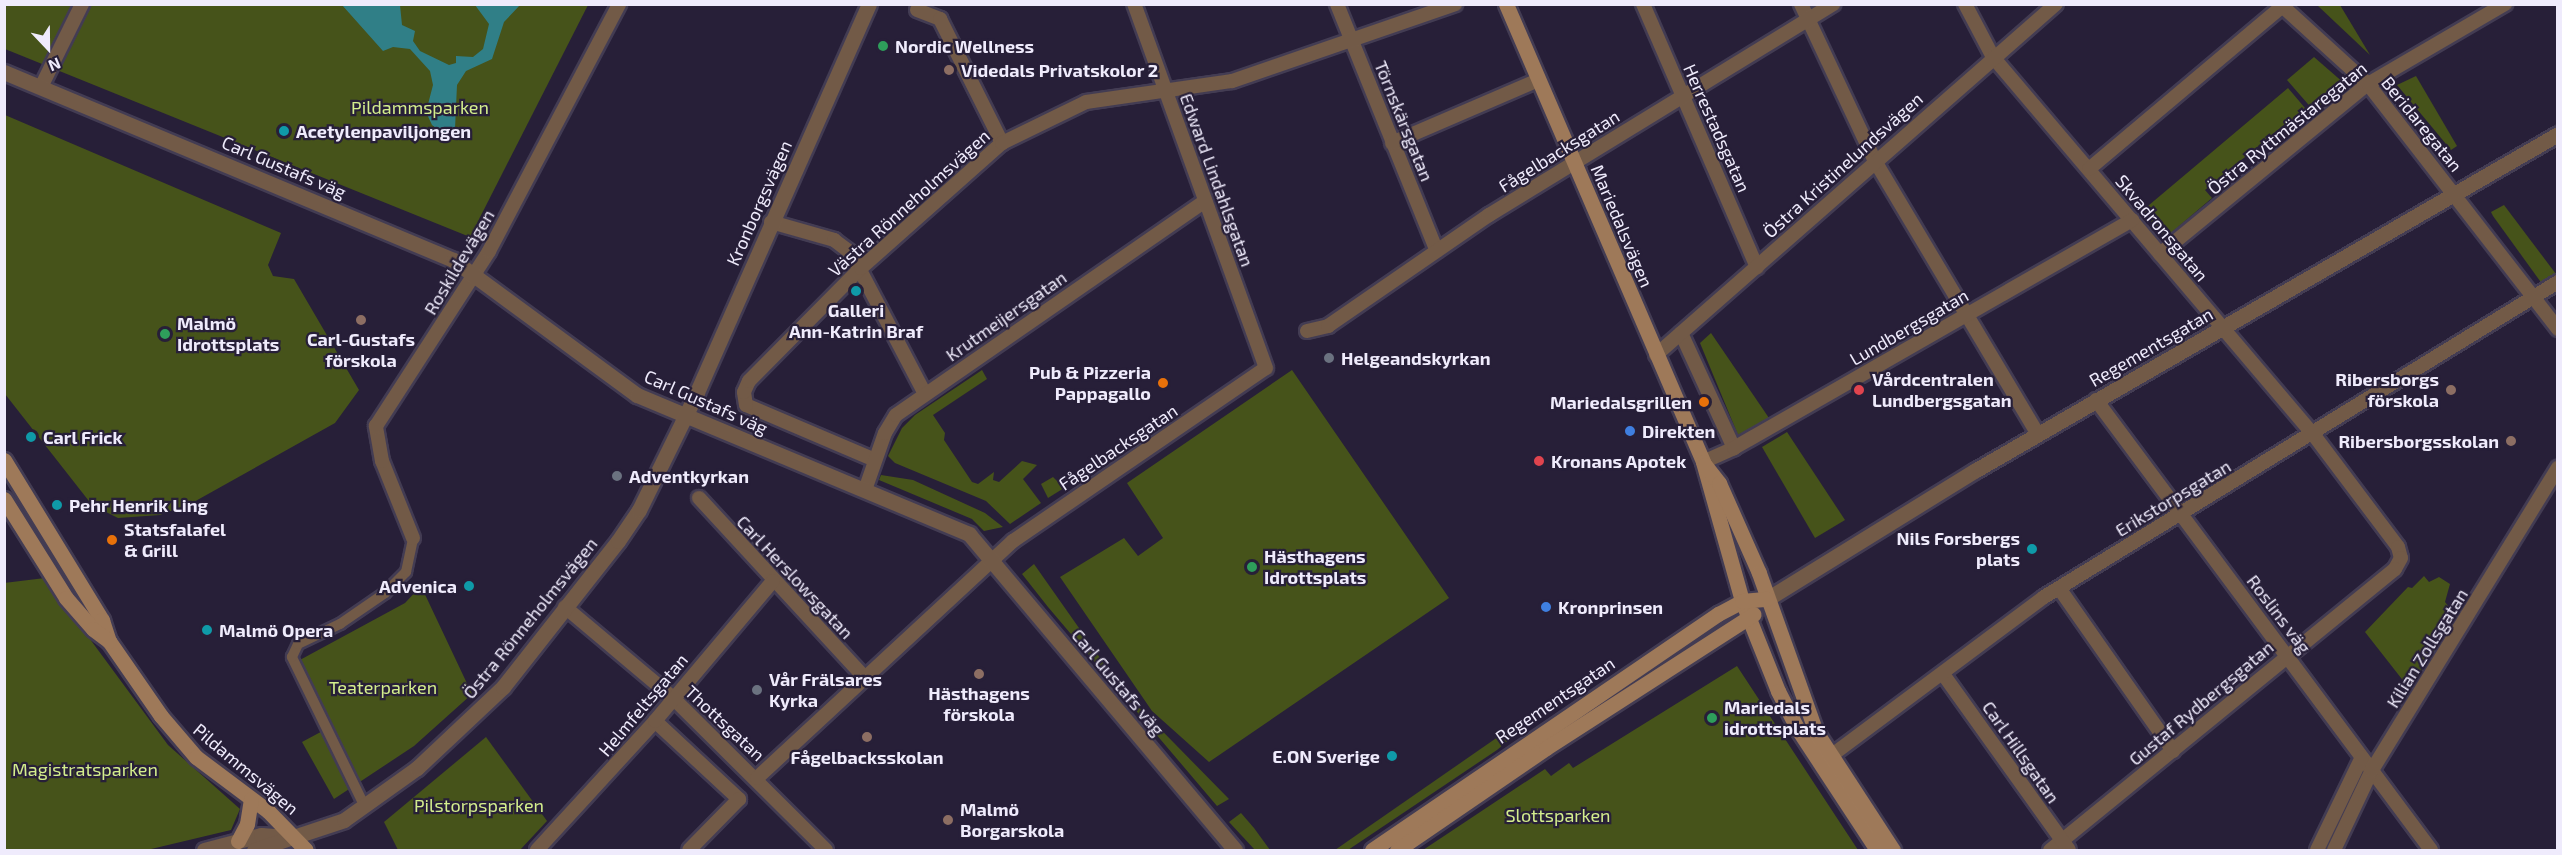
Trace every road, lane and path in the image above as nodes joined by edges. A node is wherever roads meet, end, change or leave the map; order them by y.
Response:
1 (82, 4) edge
2 (619, 4) edge
3 (869, 4) edge
4 (1134, 4) edge
5 (1337, 4) edge
6 (1455, 4) edge
7 (1506, 4) edge
8 (1643, 4) edge
9 (1801, 4) edge
10 (1833, 4) edge
11 (1965, 4) edge
12 (2056, 4) edge
13 (2505, 4) edge
14 (2282, 5) edge
15 (917, 10) dead end
16 (1808, 20) junction
17 (1352, 40) junction
18 (1993, 57) junction
19 (4, 72) edge
20 (1538, 80) junction
21 (2368, 84) junction
22 (41, 87) junction
23 (1166, 90) junction
24 (1683, 95) junction
25 (2558, 134) edge
26 (1392, 142) junction
27 (1002, 143) junction
28 (1875, 161) junction
29 (1574, 162) junction
30 (2089, 169) junction
31 (2455, 194) junction
32 (1205, 201) junction
33 (2132, 220) junction
34 (771, 222) junction
35 (1437, 251) junction
36 (2160, 254) junction
37 (861, 267) junction
38 (1757, 267) junction
39 (476, 273) junction
40 (2558, 282) edge
41 (2533, 296) junction
42 (1969, 314) junction
43 (2223, 328) junction
44 (2558, 329) edge
45 (1307, 331) dead end
46 (1681, 333) junction
47 (1656, 355) junction
48 (1266, 368) joint
49 (925, 394) junction
50 (2096, 400) junction
51 (746, 405) joint
52 (683, 416) junction
53 (2038, 434) junction
54 (2313, 434) junction
55 (1734, 448) junction
56 (875, 460) junction
57 (1703, 462) junction
58 (5, 463) edge
59 (2558, 468) edge
60 (865, 490) junction
61 (699, 498) dead end
62 (4, 499) edge
63 (2181, 514) junction
64 (413, 538) joint
65 (2401, 558) joint
66 (993, 560) junction
67 (773, 581) junction
68 (2059, 588) junction
69 (1767, 599) junction
70 (1742, 601) junction
71 (565, 607) junction
72 (1749, 620) junction
73 (109, 640) junction
74 (2287, 655) junction
75 (1943, 674) junction
76 (866, 679) junction
77 (672, 697) junction
78 (656, 721) junction
79 (2173, 751) junction
80 (2362, 757) junction
81 (1826, 761) junction
82 (2372, 770) junction
83 (757, 778) junction
84 (251, 799) junction
85 (365, 807) junction
86 (238, 841) junction
87 (302, 844) edge
88 (2065, 845) edge
89 (204, 850) edge
90 (254, 850) edge
91 (537, 850) edge
92 (689, 850) edge
93 (826, 850) edge
94 (1235, 850) edge
95 (1372, 850) edge
96 (1397, 850) edge
97 (1877, 850) edge
98 (1893, 850) edge
99 (2050, 850) edge
100 (2317, 850) edge
101 (2334, 850) edge
102 (2431, 850) edge

1 - 22 street
2 - 39 street, Roskildevägen
3 - 34 street, Kronborgsvägen
4 - 23 street, Edward Lindahlsgatan
5 - 17 street, Törnskärsgatan
6 - 17 street, Västra Rönneholmsvägen
7 - 20 main road, Mariedalsvägen
8 - 24 street, Herrestadsgatan
9 - 16 street
10 - 16 street, Fågelbacksgatan
11 - 18 street, Skvadronsgatan
12 - 18 street, Östra Kristinelundsvägen
13 - 21 street, Östra Ryttmästaregatan
14 - 21 street, Beridaregatan
14 - 30 street
15 - 27 street
16 - 24 street, Fågelbacksgatan
16 - 28 street
17 - 23 street, Västra Rönneholmsvägen
17 - 26 street, Törnskärsgatan
18 - 28 street, Östra Kristinelundsvägen
18 - 30 street, Skvadronsgatan
19 - 22 street, Carl Gustafs väg
20 - 26 street
20 - 29 main road, Mariedalsvägen
21 - 31 street, Beridaregatan
21 - 36 street, Östra Ryttmästaregatan
22 - 39 street, Carl Gustafs väg
23 - 27 street, Västra Rönneholmsvägen
23 - 32 street, Edward Lindahlsgatan
24 - 29 street, Fågelbacksgatan
24 - 38 street, Herrestadsgatan
25 - 31 street, Regementsgatan
26 - 35 street, Törnskärsgatan
27 - 37 street, Västra Rönneholmsvägen
28 - 38 street, Östra Kristinelundsvägen
28 - 42 street
29 - 35 street, Fågelbacksgatan
29 - 47 main road, Mariedalsvägen
30 - 33 street, Skvadronsgatan
31 - 41 street, Beridaregatan
31 - 43 street, Regementsgatan
32 - 48 street, Edward Lindahlsgatan
32 - 49 street, Krutmeijersgatan
33 - 36 street, Skvadronsgatan
33 - 42 street, Lundbergsgatan
34 - 37 street
34 - 52 street, Kronborgsvägen
35 - 45 street, Fågelbacksgatan
36 - 43 street, Skvadronsgatan
37 - 49 street
37 - 51 street, Västra Rönneholmsvägen
38 - 46 street, Östra Kristinelundsvägen
39 - 52 street, Carl Gustafs väg
39 - 64 street, Roskildevägen
40 - 41 street, Erikstorpsgatan
41 - 44 street, Beridaregatan
41 - 54 street, Erikstorpsgatan
42 - 53 street
42 - 55 street, Lundbergsgatan
43 - 50 street, Regementsgatan
43 - 54 street, Skvadronsgatan
46 - 47 street, Östra Kristinelundsvägen
46 - 55 street
47 - 57 main road, Mariedalsvägen
48 - 66 street, Fågelbacksgatan
49 - 56 street, Krutmeijersgatan
50 - 53 street, Regementsgatan
50 - 63 street, Roslins väg
51 - 56 street, Carl Gustafs väg
52 - 60 street, Carl Gustafs väg
52 - 71 street, Östra Rönneholmsvägen
53 - 69 street, Regementsgatan
54 - 63 street, Erikstorpsgatan
54 - 65 street, Skvadronsgatan
55 - 57 street, Lundbergsgatan
56 - 60 street, Krutmeijersgatan
57 - 69 main road, Mariedalsvägen
57 - 70 main road, Mariedalsvägen
58 - 73 main road, Pildammsvägen
59 - 82 street, Kilian Zollsgatan
60 - 66 street, Carl Gustafs väg
61 - 67 street, Carl Herslowsgatan
62 - 73 main road, Pildammsvägen
63 - 68 street, Erikstorpsgatan
63 - 74 street, Roslins väg
64 - 85 street
65 - 74 street, Gustaf Rydbergsgatan
66 - 76 street, Fågelbacksgatan
66 - 94 street, Carl Gustafs väg
67 - 76 street, Carl Herslowsgatan
67 - 77 street, Helmfeltsgatan
68 - 75 street, Erikstorpsgatan
68 - 79 street
69 - 70 main road, Regementsgatan
69 - 72 main road, Regementsgatan
69 - 81 main road, Mariedalsvägen
70 - 72 main road, Mariedalsvägen
70 - 95 main road, Regementsgatan
71 - 77 street, Thottsgatan
71 - 85 street, Östra Rönneholmsvägen
72 - 81 main road, Mariedalsvägen
72 - 96 main road, Regementsgatan
73 - 84 main road, Pildammsvägen
74 - 79 street, Gustaf Rydbergsgatan
74 - 80 street, Roslins väg
75 - 81 street, Erikstorpsgatan
75 - 88 street, Carl Hillsgatan
76 - 83 street, Fågelbacksgatan
77 - 78 street, Helmfeltsgatan
77 - 83 street, Thottsgatan
78 - 91 street, Helmfeltsgatan
78 - 92 street
79 - 88 street, Gustaf Rydbergsgatan
80 - 82 street, Roslins väg
80 - 100 street
81 - 97 main road, Mariedalsvägen
81 - 98 main road, Mariedalsvägen
82 - 101 street, Kilian Zollsgatan
82 - 102 street, Roslins väg
83 - 93 street, Thottsgatan
84 - 86 main road
84 - 87 main road, Pildammsvägen
85 - 87 street, Östra Rönneholmsvägen
86 - 87 street, Östra Rönneholmsvägen
86 - 89 street, Östra Rönneholmsvägen
87 - 90 street, Östra Rönneholmsvägen
88 - 99 street, Gustaf Rydbergsgatan

